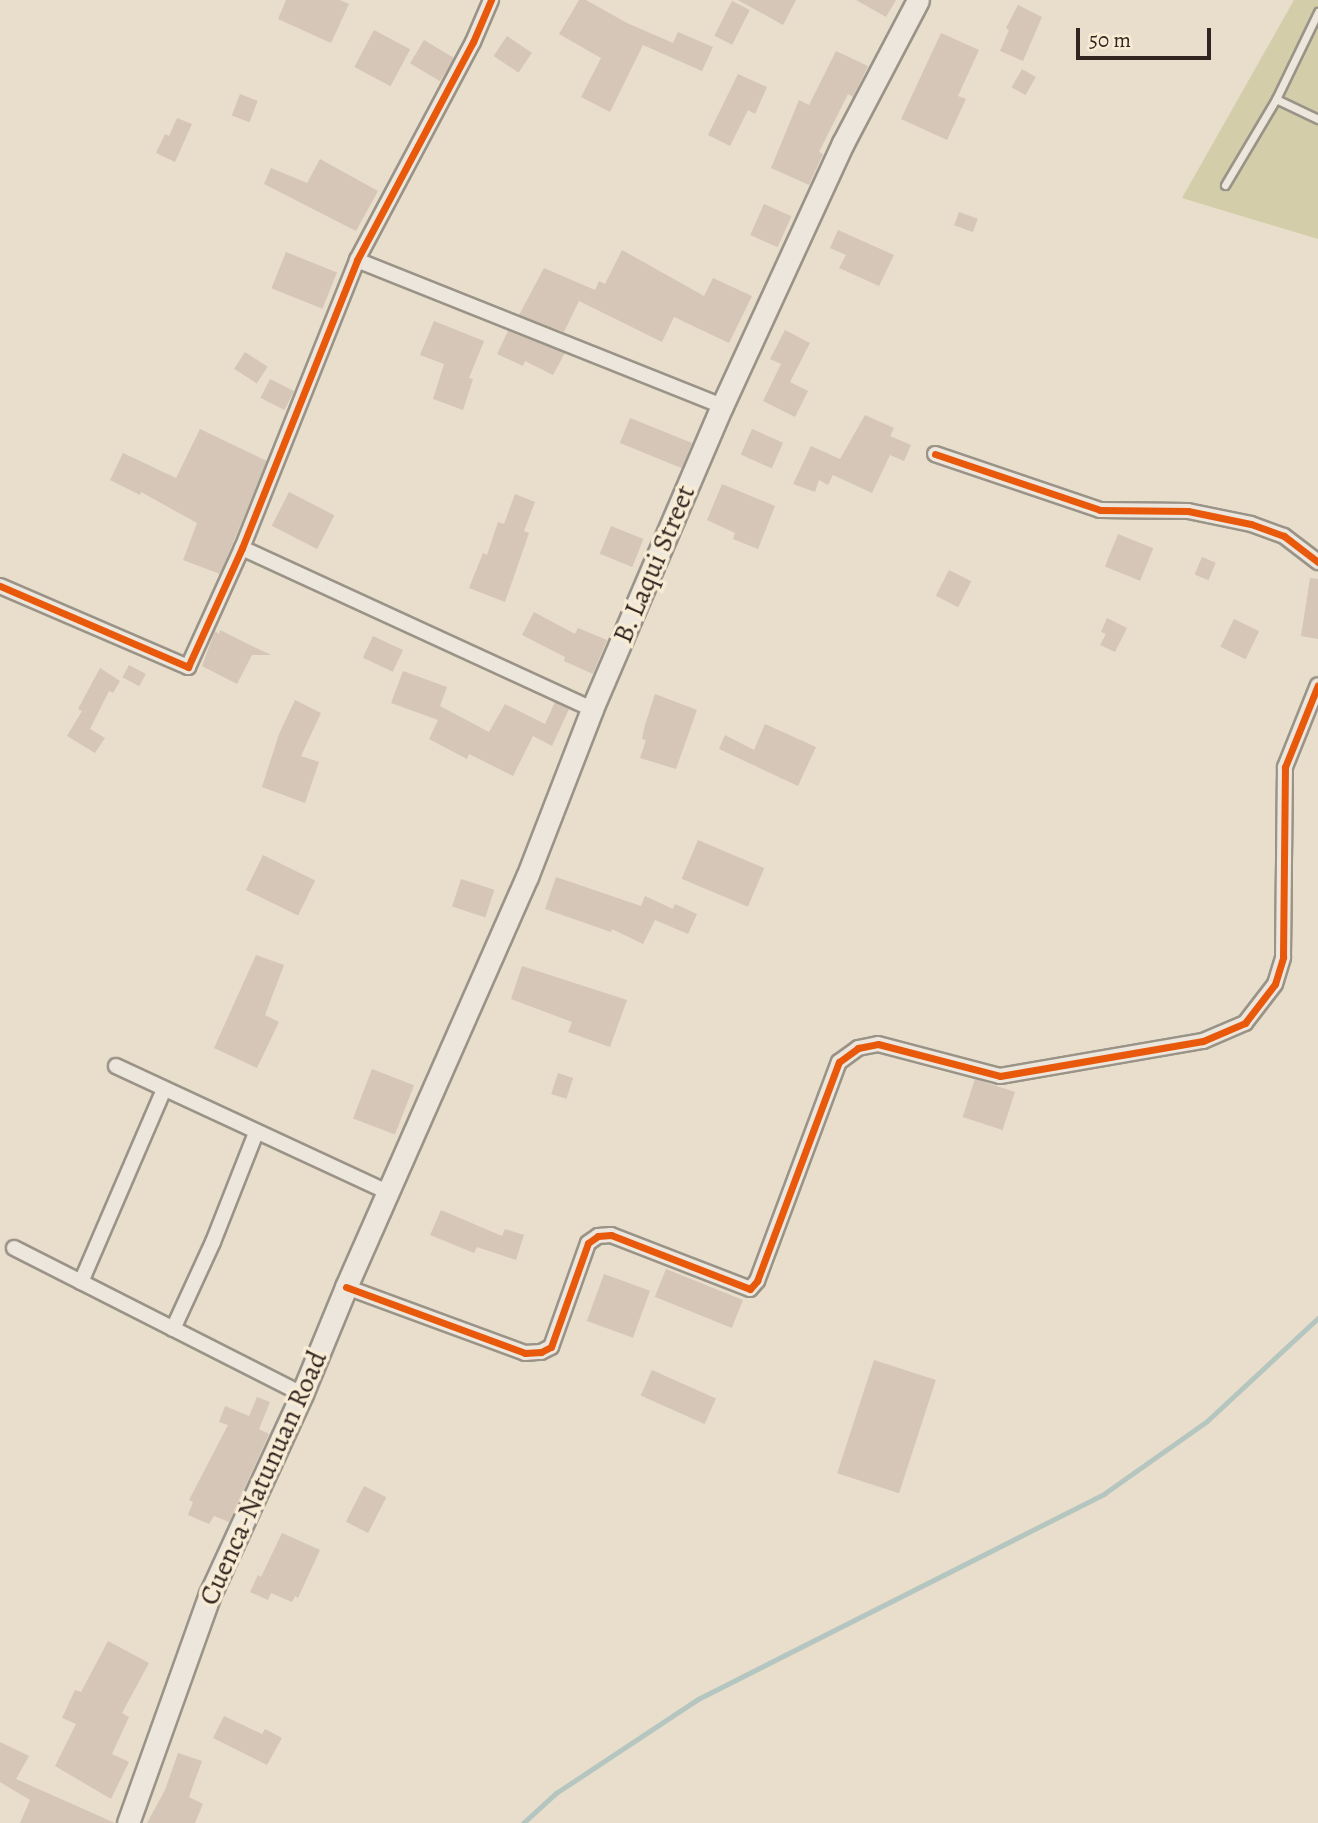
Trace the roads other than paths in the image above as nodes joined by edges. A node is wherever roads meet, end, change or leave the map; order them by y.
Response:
1 (491, 0) edge
2 (918, 0) edge
3 (1318, 12) edge
4 (1276, 99) junction
5 (1318, 119) edge
6 (1225, 185) dead end
7 (357, 260) junction
8 (722, 406) junction
9 (935, 454) dead end
10 (242, 548) junction
11 (1318, 562) edge
12 (0, 586) edge
13 (1318, 685) edge
14 (592, 709) junction
15 (116, 1066) dead end
16 (164, 1089) junction
17 (256, 1133) junction
18 (413, 1139) joint
19 (388, 1192) junction
20 (14, 1248) dead end
21 (81, 1282) junction
22 (346, 1287) junction
23 (173, 1329) junction
24 (302, 1394) junction
25 (128, 1823) edge

1 - 7 street
2 - 8 main road, B. Laqui Street
3 - 4 lane
4 - 5 lane
4 - 6 lane
7 - 8 street
7 - 10 street
8 - 14 main road, B. Laqui Street
9 - 11 street
10 - 12 street
10 - 14 street
13 - 22 street
14 - 18 main road, B. Laqui Street
15 - 16 street
16 - 17 street
16 - 21 street
17 - 19 street
17 - 23 street
18 - 19 main road, Cuenca-Natunuan Road
19 - 22 main road, Cuenca-Natunuan Road
20 - 21 street
21 - 23 street
22 - 24 main road, Cuenca-Natunuan Road
23 - 24 street
24 - 25 main road, Cuenca-Natunuan Road

